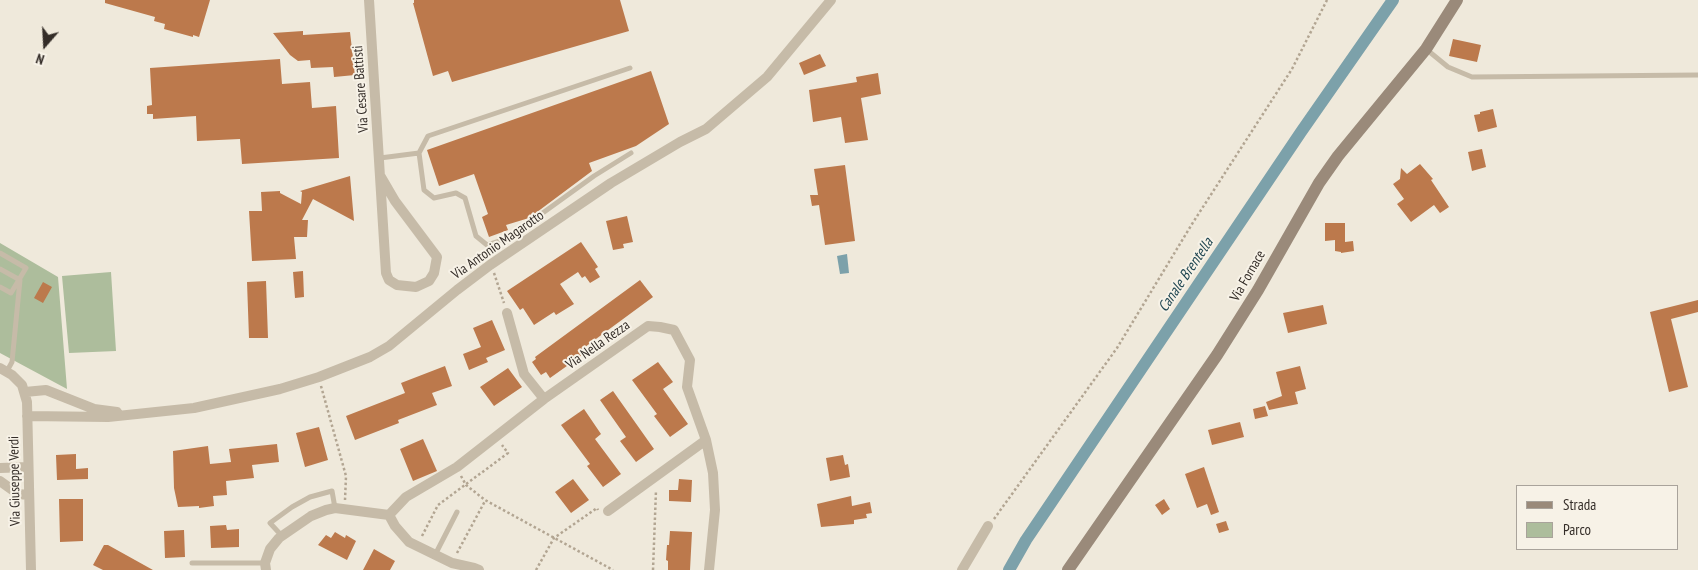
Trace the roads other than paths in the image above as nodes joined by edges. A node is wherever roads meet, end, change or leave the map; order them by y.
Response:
1 (369, 0) edge
2 (831, 0) edge
3 (1457, 0) edge
4 (1426, 49) junction
5 (630, 68) dead end
6 (1698, 75) edge
7 (419, 153) junction
8 (631, 153) dead end
9 (380, 158) junction
10 (381, 177) junction
11 (0, 253) edge
12 (0, 269) edge
13 (0, 287) edge
14 (507, 313) road end
15 (4, 370) edge
16 (25, 392) junction
17 (544, 400) junction
18 (130, 415) junction
19 (27, 416) junction
20 (706, 440) junction
21 (28, 467) junction
22 (0, 468) edge
23 (0, 481) edge
24 (29, 495) junction
25 (335, 508) junction
26 (608, 511) road end
27 (457, 512) dead end
28 (389, 515) junction
29 (988, 526) road end
30 (282, 536) junction
31 (435, 555) junction
32 (192, 563) dead end
33 (265, 566) edge
34 (31, 570) edge
35 (479, 570) edge
36 (709, 570) edge
37 (962, 570) edge
38 (1068, 570) edge

1 - 9 street, Via Cesare Battisti
2 - 18 street, Via Antonio Magarotto
3 - 4 street, Via Fornace
4 - 6 lane
4 - 38 street, Via Fornace
5 - 7 lane
7 - 8 lane
7 - 9 lane
9 - 10 street, Via Cesare Battisti
10 - 10 street, Via Cesare Battisti
11 - 13 lane
12 - 15 lane
14 - 17 street
15 - 16 street
16 - 18 street, Via Antonio Magarotto
16 - 19 street, Via Giuseppe Verdi
17 - 20 street, Via Nella Rezza
17 - 28 street, Via Nella Rezza
18 - 19 street, Via Antonio Magarotto
19 - 21 street, Via Giuseppe Verdi
20 - 26 street
20 - 36 street, Via Nella Rezza
21 - 22 street
21 - 24 street, Via Giuseppe Verdi
23 - 24 street
24 - 34 street, Via Giuseppe Verdi
25 - 28 street
25 - 30 street
25 - 30 lane
27 - 31 lane
28 - 31 street
29 - 37 street
30 - 33 street
31 - 35 street
32 - 33 lane

